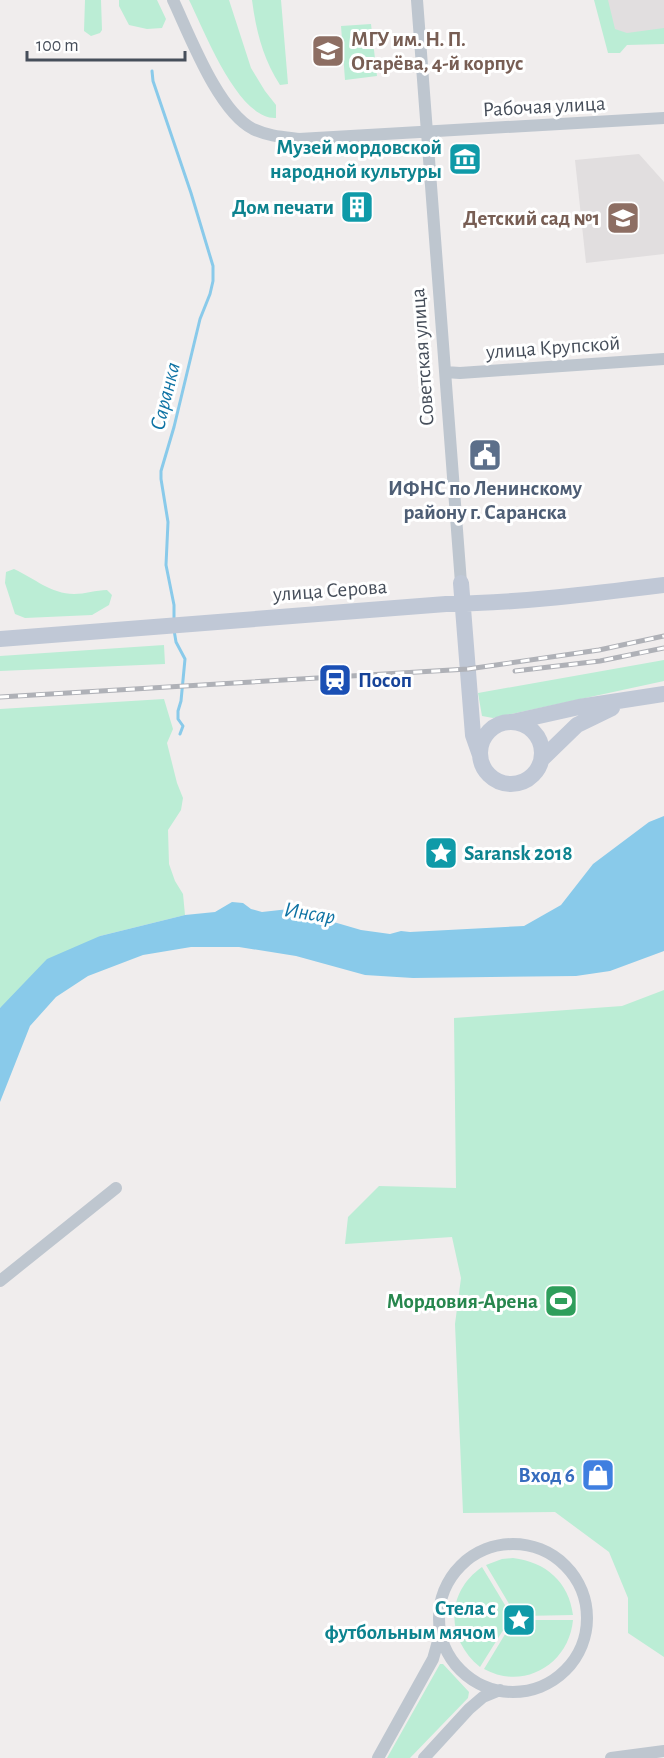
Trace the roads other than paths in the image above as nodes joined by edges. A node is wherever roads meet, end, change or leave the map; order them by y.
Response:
1 (172, 0) edge
2 (417, 0) edge
3 (664, 118) edge
4 (427, 131) junction
5 (664, 359) edge
6 (445, 372) junction
7 (461, 583) joint
8 (664, 585) edge
9 (463, 604) junction
10 (0, 639) edge
11 (664, 694) edge
12 (626, 700) junction
13 (472, 711) junction
14 (506, 723) junction
15 (481, 759) junction
16 (542, 759) junction
17 (116, 1188) dead end
18 (0, 1281) edge
19 (440, 1630) junction
20 (500, 1690) junction
21 (664, 1751) edge
22 (378, 1758) edge
23 (424, 1758) edge
24 (611, 1758) edge

1 - 4 street, Рабочая улица
2 - 4 street, Советская улица
3 - 4 street, Рабочая улица
4 - 6 street, Советская улица
5 - 6 street, улица Крупской
6 - 7 street, Советская улица
7 - 9 street, Советская улица
8 - 9 street, улица Серова
9 - 10 street, улица Серова
9 - 13 street, Советская улица
11 - 12 street
12 - 14 street
12 - 16 street
13 - 14 street
13 - 15 street, Советская улица
14 - 15 street
14 - 16 street
15 - 16 street
17 - 18 street
19 - 20 street
19 - 20 street
19 - 22 street
20 - 23 street
21 - 24 street

